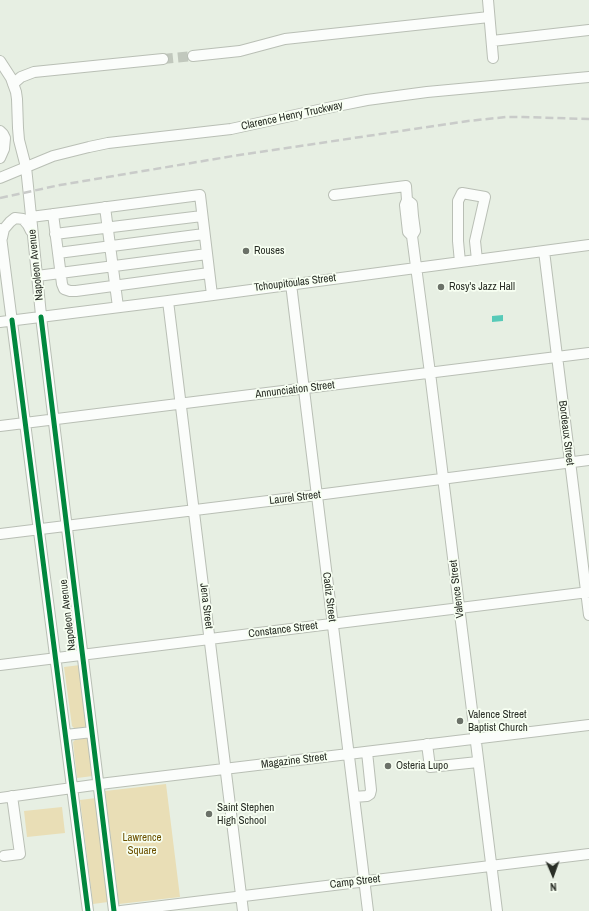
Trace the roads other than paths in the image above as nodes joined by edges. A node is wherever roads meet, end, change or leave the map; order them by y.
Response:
1 (488, 0) edge
2 (489, 17) junction
3 (589, 30) edge
4 (492, 41) junction
5 (193, 56) tunnel mouth
6 (493, 58) dead end
7 (163, 59) tunnel mouth
8 (0, 61) edge
9 (589, 77) edge
10 (13, 84) junction
11 (0, 131) edge
12 (2, 146) edge
13 (22, 150) junction
14 (0, 158) edge
15 (26, 167) junction
16 (0, 178) edge
17 (334, 195) dead end
18 (105, 207) junction
19 (53, 214) junction
20 (202, 216) junction
21 (31, 217) junction
22 (108, 227) junction
23 (0, 229) edge
24 (55, 234) junction
25 (204, 234) junction
26 (33, 235) junction
27 (1, 240) junction
28 (589, 245) edge
29 (110, 246) junction
30 (544, 251) junction
31 (58, 252) junction
32 (207, 254) junction
33 (477, 260) junction
34 (460, 262) junction
35 (113, 267) junction
36 (416, 268) junction
37 (61, 273) junction
38 (209, 273) junction
39 (37, 276) junction
40 (291, 284) junction
41 (116, 285) junction
42 (212, 294) junction
43 (168, 300) junction
44 (118, 307) junction
45 (41, 317) junction
46 (12, 320) junction
47 (0, 322) edge
48 (589, 353) edge
49 (557, 357) junction
50 (430, 372) junction
51 (304, 389) junction
52 (181, 404) junction
53 (54, 420) junction
54 (26, 423) junction
55 (0, 426) edge
56 (589, 460) edge
57 (570, 462) junction
58 (444, 478) junction
59 (317, 495) junction
60 (194, 510) junction
61 (67, 526) junction
62 (39, 529) junction
63 (0, 534) edge
64 (588, 592) edge
65 (460, 608) junction
66 (589, 615) edge
67 (333, 624) junction
68 (210, 640) junction
69 (83, 655) junction
70 (56, 658) junction
71 (0, 665) edge
72 (589, 725) edge
73 (92, 732) junction
74 (66, 735) junction
75 (476, 738) junction
76 (427, 744) junction
77 (367, 752) junction
78 (349, 754) junction
79 (478, 762) junction
80 (226, 770) junction
81 (99, 785) junction
82 (72, 788) junction
83 (12, 796) junction
84 (354, 797) junction
85 (0, 798) edge
86 (589, 854) edge
87 (4, 856) dead end
88 (491, 866) junction
89 (365, 881) junction
90 (241, 896) junction
91 (88, 911) edge
92 (114, 911) edge
93 (121, 911) edge
94 (243, 911) edge
95 (368, 911) edge
96 (497, 911) edge

1 - 2 street
2 - 4 street
2 - 5 street
3 - 4 street
4 - 6 street
7 - 10 street
8 - 10 street, Napoleon Avenue
9 - 15 street, Clarence Henry Truckway
10 - 13 street, Napoleon Avenue
11 - 12 street
12 - 13 street
12 - 14 street
13 - 15 street, Napoleon Avenue
15 - 16 street, Clarence Henry Truckway
15 - 21 street, Napoleon Avenue
17 - 36 street, Valence Street
18 - 19 street
18 - 20 street
18 - 22 street
19 - 21 street
19 - 24 street
20 - 22 street
20 - 25 street
21 - 26 street, Napoleon Avenue
22 - 24 street
22 - 29 street
23 - 27 street, Napoleon Avenue
24 - 31 street
25 - 29 street
25 - 32 street
26 - 27 street
26 - 39 street, Napoleon Avenue
27 - 46 street, Napoleon Avenue
28 - 30 street, Tchoupitoulas Street
29 - 31 street
29 - 35 street
30 - 33 street, Tchoupitoulas Street
30 - 49 street, Bordeaux Street
31 - 37 street
32 - 35 street
32 - 38 street
33 - 34 street, Tchoupitoulas Street
33 - 34 street
34 - 36 street, Tchoupitoulas Street
35 - 37 street
35 - 41 street
36 - 40 street, Tchoupitoulas Street
36 - 50 street, Valence Street
37 - 39 street
37 - 41 street
38 - 41 street
38 - 42 street
39 - 45 street, Napoleon Avenue
40 - 42 street, Tchoupitoulas Street
40 - 51 street, Cadiz Street
41 - 44 street
42 - 43 street, Tchoupitoulas Street
43 - 44 street, Tchoupitoulas Street
43 - 52 street, Jena Street
44 - 45 street, Tchoupitoulas Street
45 - 46 street, Tchoupitoulas Street
45 - 53 street, Napoleon Avenue
46 - 47 street, Tchoupitoulas Street
46 - 54 street, Napoleon Avenue
48 - 49 street, Annunciation Street
49 - 50 street, Annunciation Street
49 - 57 street, Bordeaux Street
50 - 51 street, Annunciation Street
50 - 58 street, Valence Street
51 - 52 street, Annunciation Street
51 - 59 street, Cadiz Street
52 - 53 street, Annunciation Street
52 - 60 street, Jena Street
53 - 54 street, Annunciation Street
53 - 61 street, Napoleon Avenue
54 - 55 street, Annunciation Street
54 - 62 street, Napoleon Avenue
56 - 57 street, Laurel Street
57 - 58 street, Laurel Street
57 - 64 street, Bordeaux Street
58 - 59 street, Laurel Street
58 - 65 street, Valence Street
59 - 60 street, Laurel Street
59 - 67 street, Cadiz Street
60 - 61 street, Laurel Street
60 - 68 street, Jena Street
61 - 62 street, Laurel Street
61 - 69 street, Napoleon Avenue
62 - 63 street, Laurel Street
62 - 70 street, Napoleon Avenue
64 - 65 street, Constance Street
64 - 66 street, Bordeaux Street
65 - 67 street, Constance Street
65 - 75 street, Valence Street
67 - 68 street, Constance Street
67 - 78 street, Cadiz Street
68 - 69 street, Constance Street
68 - 80 street, Jena Street
69 - 70 street, Constance Street
69 - 73 street, Napoleon Avenue
70 - 71 street, Constance Street
70 - 74 street, Napoleon Avenue
72 - 75 street, Magazine Street
73 - 74 street
73 - 81 street, Napoleon Avenue
74 - 82 street, Napoleon Avenue
75 - 76 street, Magazine Street
75 - 79 street, Valence Street
76 - 77 street, Magazine Street
76 - 79 street
77 - 78 street, Magazine Street
77 - 84 street
78 - 80 street, Magazine Street
78 - 84 street, Cadiz Street
79 - 88 street, Valence Street
80 - 81 street, Magazine Street
80 - 90 street, Jena Street
81 - 82 street, Magazine Street
81 - 92 street, Napoleon Avenue
82 - 83 street, Magazine Street
82 - 91 street, Napoleon Avenue
83 - 85 street, Magazine Street
83 - 87 street
84 - 89 street, Cadiz Street
86 - 88 street, Camp Street
88 - 89 street, Camp Street
88 - 96 street, Valence Street
89 - 90 street, Camp Street
89 - 95 street, Cadiz Street
90 - 93 street, Camp Street
90 - 94 street, Jena Street

